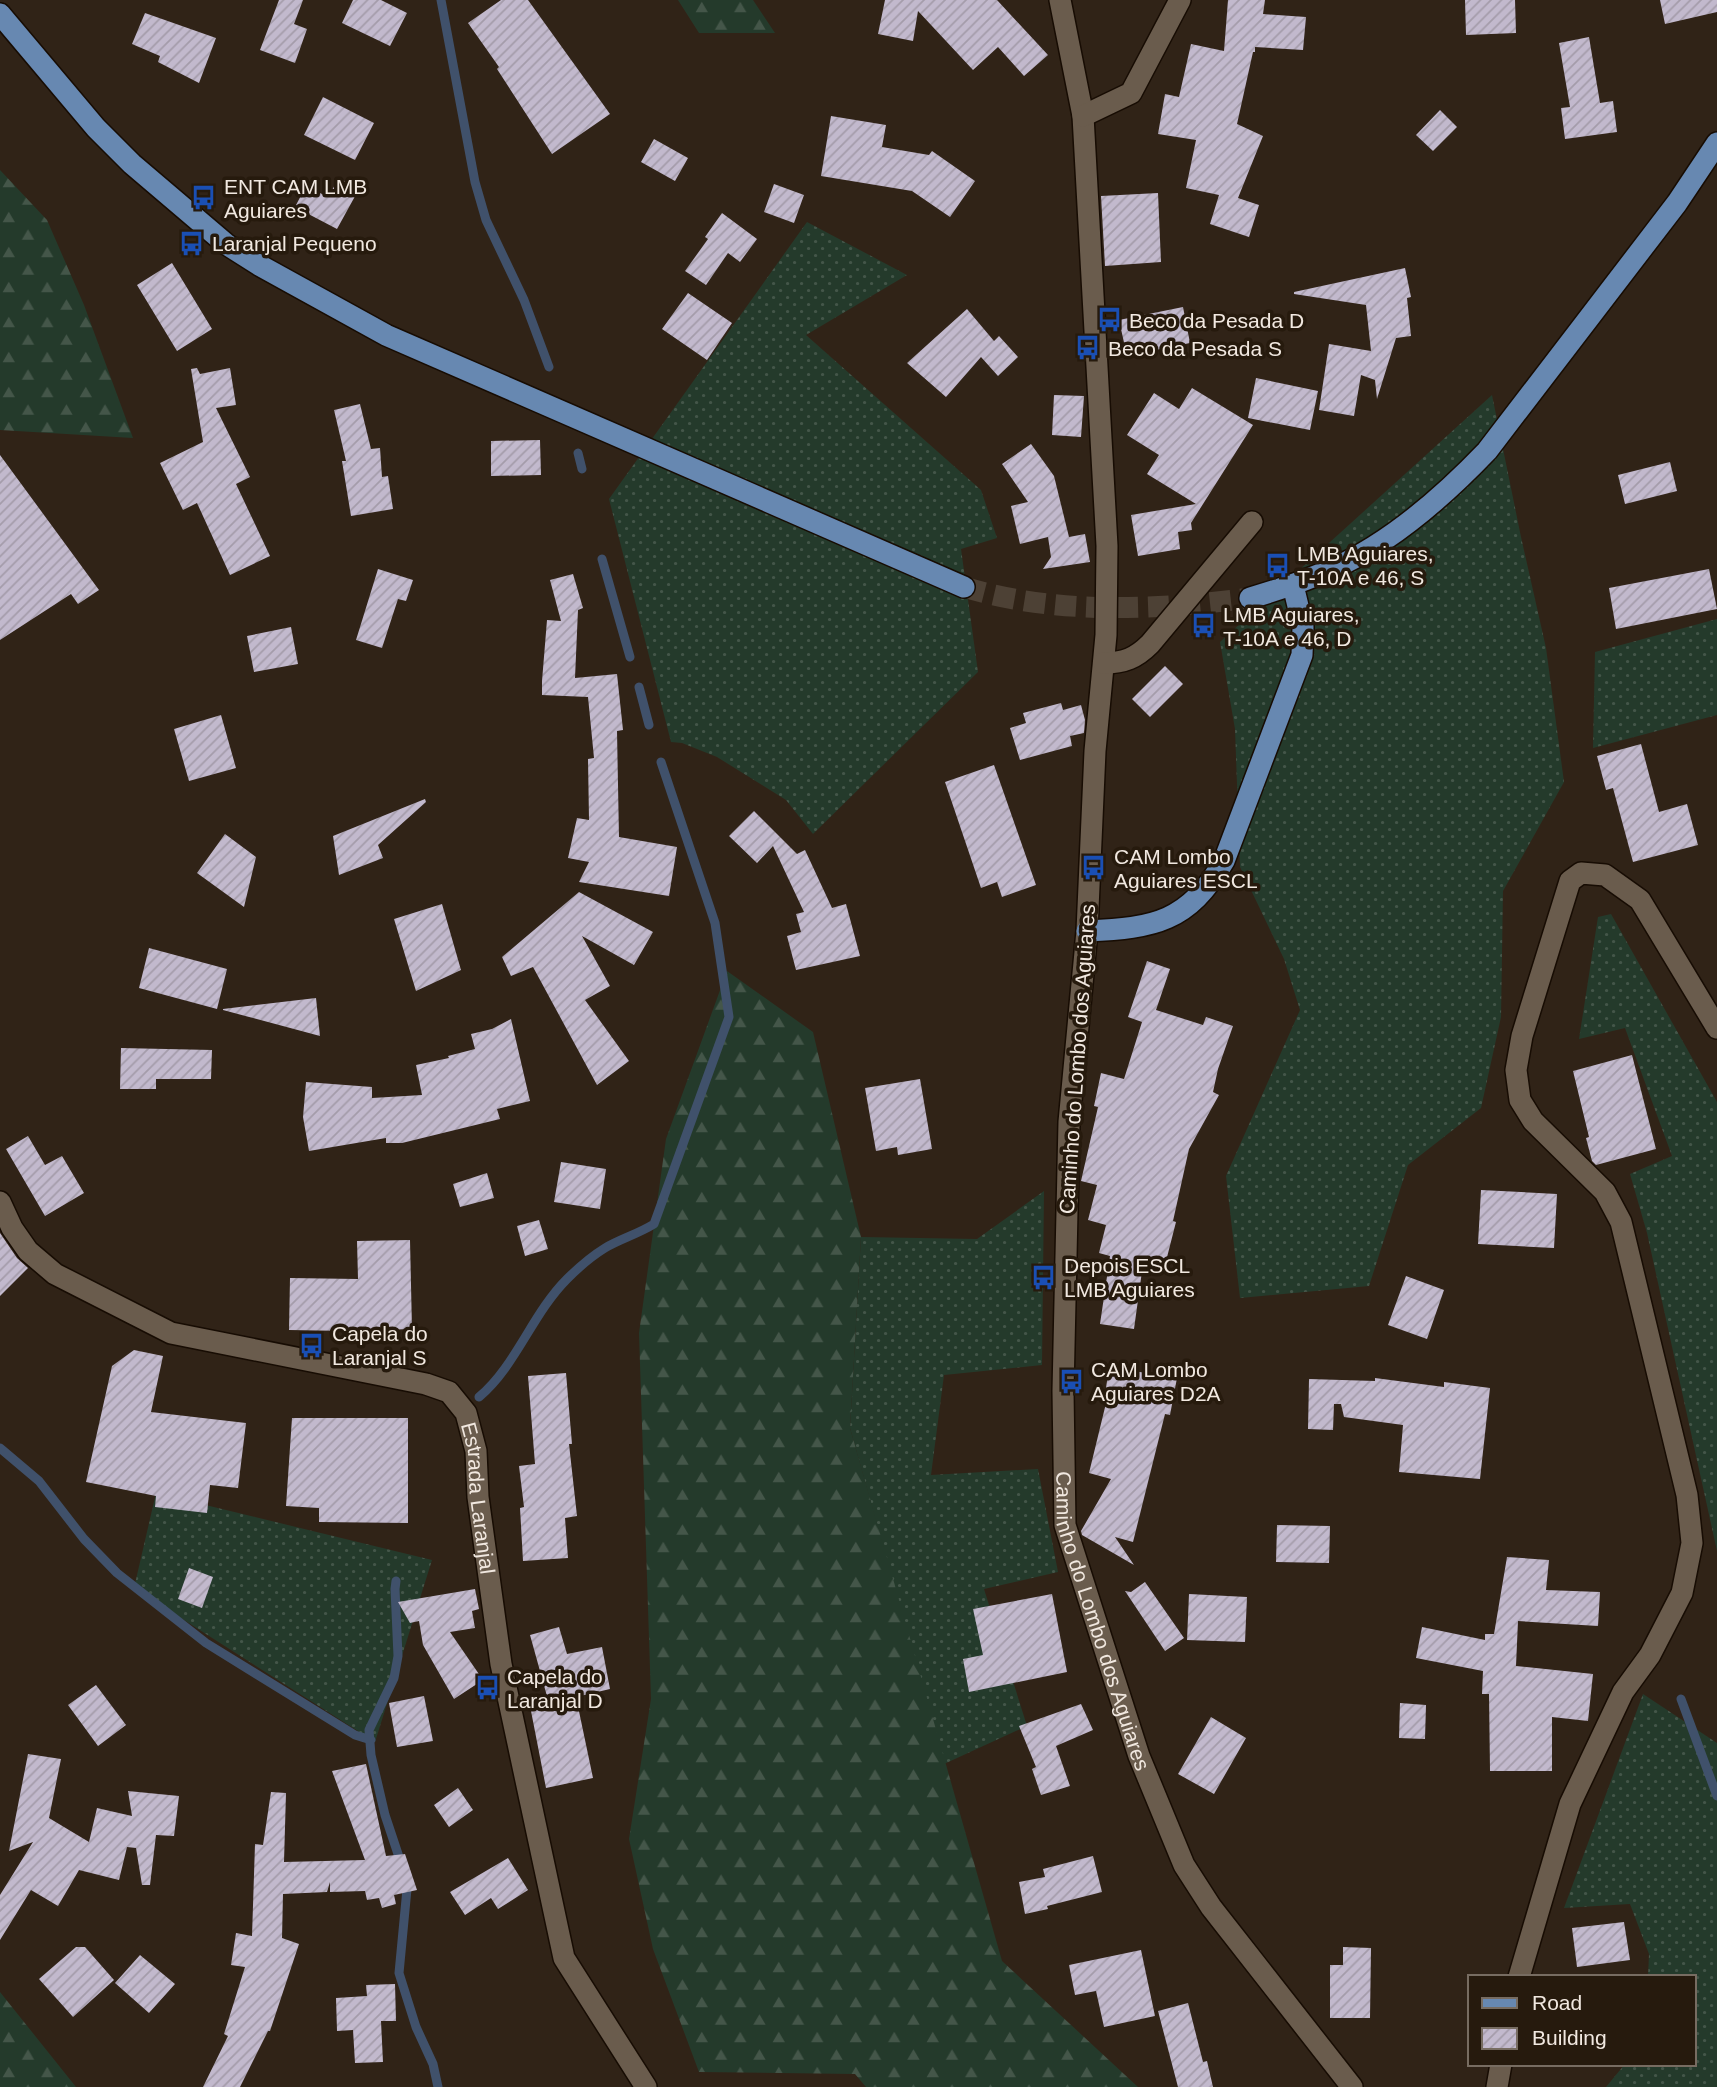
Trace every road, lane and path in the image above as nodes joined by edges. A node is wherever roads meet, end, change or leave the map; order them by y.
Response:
1 (1060, 0) edge
2 (1180, 0) edge
3 (0, 14) edge
4 (1083, 116) junction
5 (1717, 143) edge
6 (1252, 522) dead end
7 (1293, 585) junction
8 (964, 587) tunnel mouth
9 (1250, 598) tunnel mouth
10 (1104, 663) junction
11 (1087, 931) junction
12 (1717, 1028) edge
13 (0, 1202) edge
14 (1520, 1975) edge
15 (1501, 2066) edge
16 (646, 2087) edge
17 (1352, 2087) edge
18 (1497, 2087) edge

1 - 4 street, Caminho do Lombo dos Aguiares
2 - 4 street
3 - 8 main road
4 - 10 street, Caminho do Lombo dos Aguiares
5 - 7 main road
6 - 10 street
7 - 9 main road
7 - 11 main road
10 - 11 street, Caminho do Lombo dos Aguiares
11 - 17 street, Caminho do Lombo dos Aguiares
12 - 14 street
13 - 16 street, Estrada Laranjal
15 - 18 street

